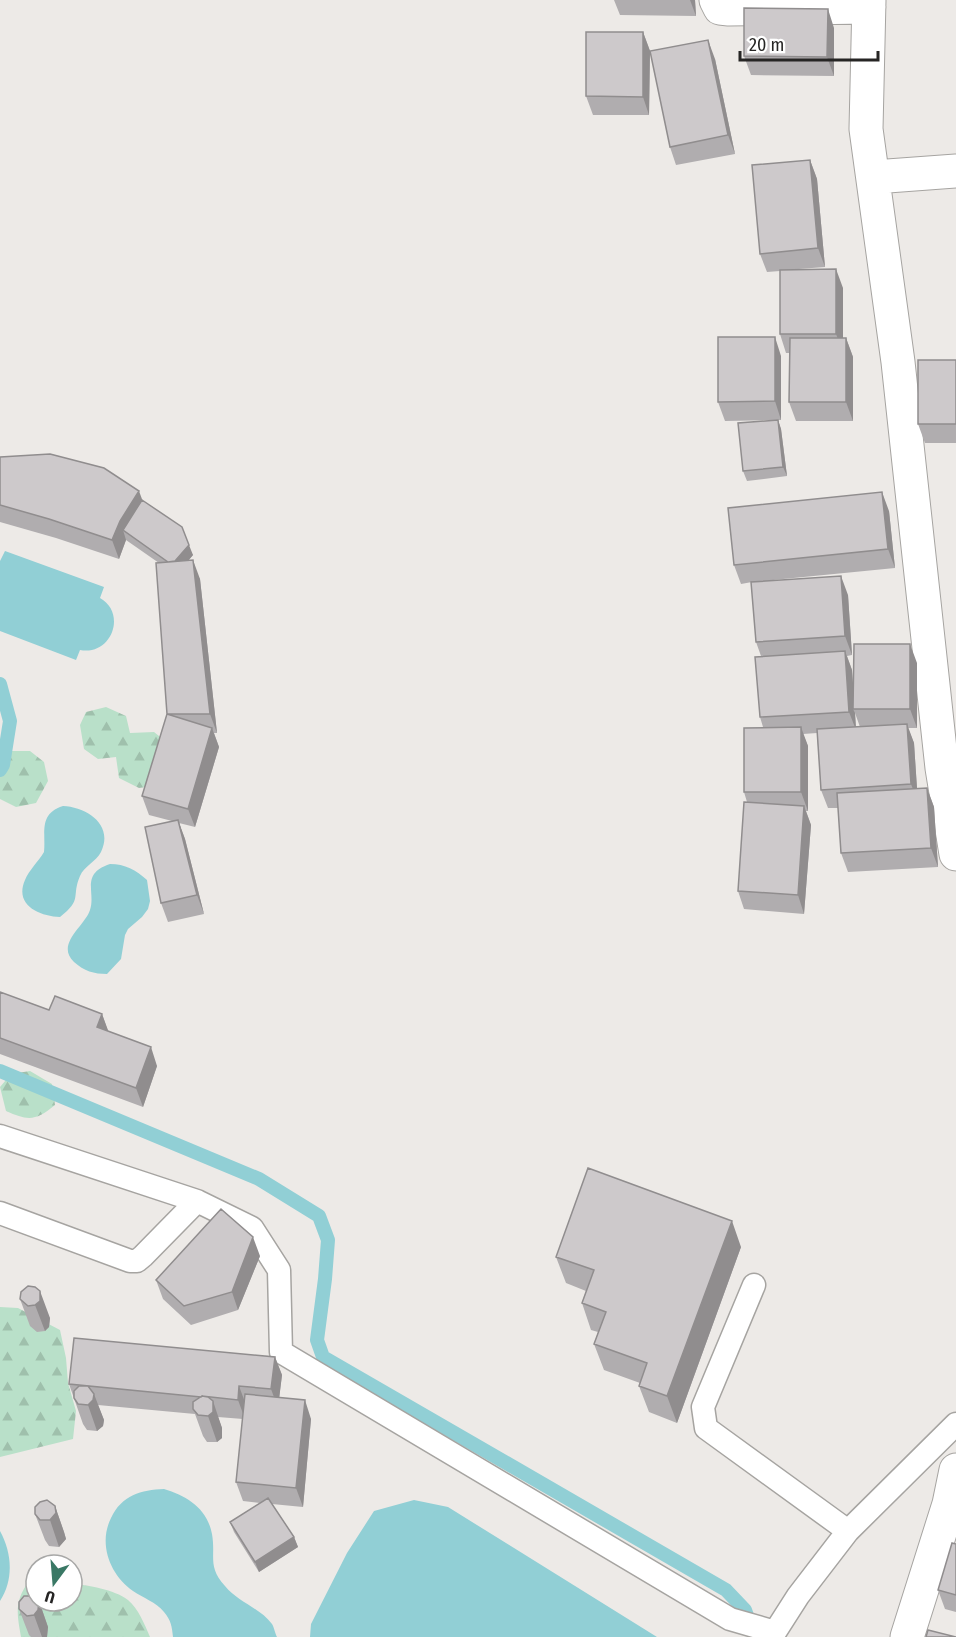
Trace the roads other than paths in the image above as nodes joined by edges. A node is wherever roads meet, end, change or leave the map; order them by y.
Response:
1 (716, 0) edge
2 (869, 4) edge
3 (956, 171) edge
4 (874, 177) junction
5 (956, 854) edge
6 (0, 1136) edge
7 (196, 1201) junction
8 (0, 1213) edge
9 (753, 1286) dead end
10 (956, 1424) edge
11 (956, 1470) edge
12 (848, 1531) junction
13 (907, 1637) edge

1 - 2 street
2 - 4 street
3 - 4 street
4 - 5 street
6 - 7 lane
7 - 8 lane
7 - 12 lane
9 - 12 lane
10 - 12 lane
11 - 13 street

